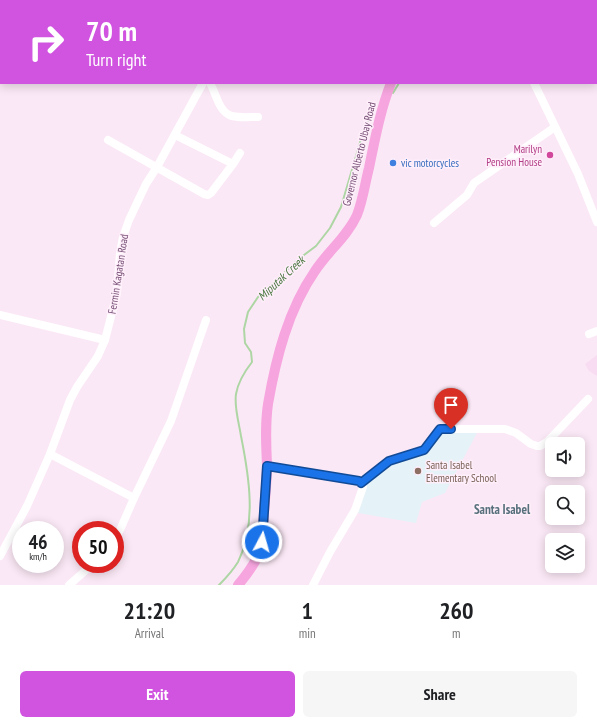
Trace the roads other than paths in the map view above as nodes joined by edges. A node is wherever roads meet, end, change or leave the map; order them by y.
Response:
1 (202, 84) edge
2 (210, 84) edge
3 (391, 84) edge
4 (534, 84) edge
5 (258, 117) dead end
6 (555, 127) junction
7 (175, 135) junction
8 (108, 140) dead end
9 (240, 152) dead end
10 (233, 164) junction
11 (157, 167) junction
12 (597, 222) edge
13 (434, 223) dead end
14 (0, 315) edge
15 (206, 320) dead end
16 (105, 340) junction
17 (588, 398) dead end
18 (50, 454) junction
19 (267, 466) junction
20 (361, 483) junction
21 (134, 498) junction
22 (124, 521) edge
23 (0, 556) edge
24 (82, 573) edge
25 (68, 585) edge
26 (238, 585) edge
27 (313, 585) edge

1 - 7 street, Fermin Kagatan Road
2 - 5 street
3 - 19 main road, Governor Alberto Ubay Road
4 - 6 street
6 - 12 street
6 - 13 street
7 - 10 street
7 - 11 street, Fermin Kagatan Road
8 - 11 street
9 - 10 street
10 - 11 street
11 - 16 street, Fermin Kagatan Road
14 - 16 street
15 - 21 street
16 - 18 street, Fermin Kagatan Road
17 - 20 street
18 - 21 street
18 - 23 street, Fermin Kagatan Road
19 - 20 street
19 - 26 main road, Governor Alberto Ubay Road
20 - 27 street
21 - 22 street
24 - 25 street

